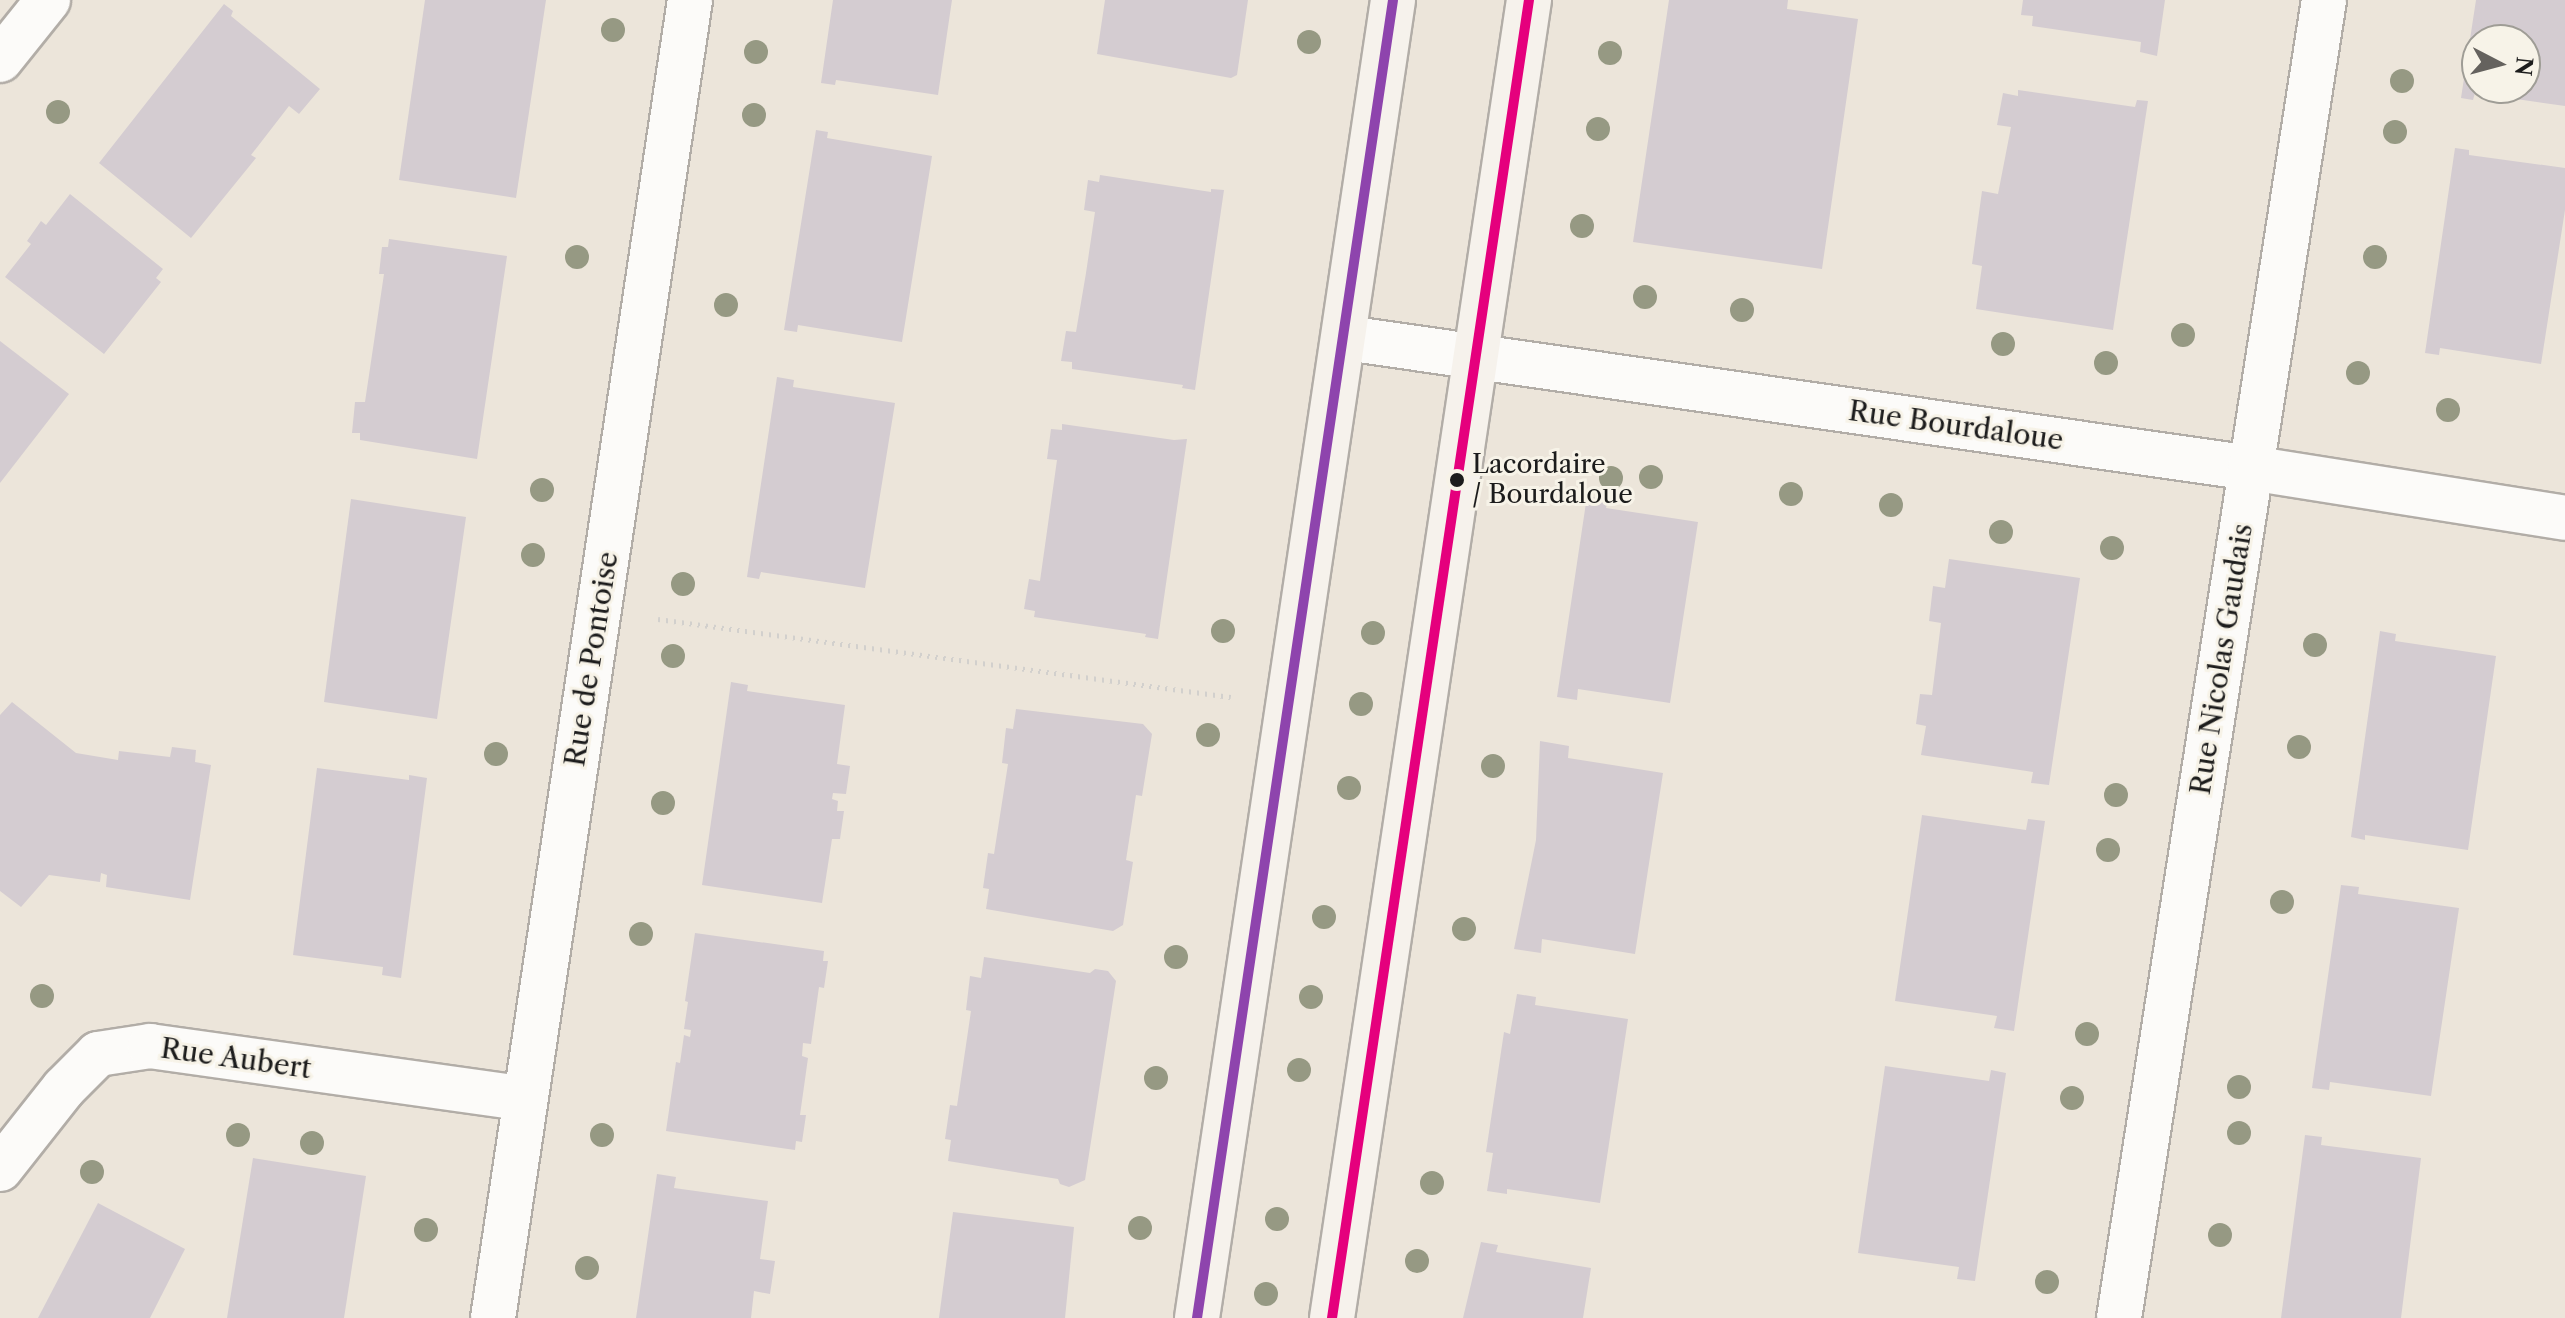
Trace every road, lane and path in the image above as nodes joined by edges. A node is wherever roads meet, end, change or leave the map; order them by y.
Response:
1 (48, 0) edge
2 (690, 0) edge
3 (1393, 0) edge
4 (1529, 0) edge
5 (2324, 0) edge
6 (0, 60) edge
7 (1346, 338) junction
8 (1477, 356) junction
9 (2250, 468) junction
10 (2565, 518) edge
11 (658, 619) dead end
12 (1231, 697) dead end
13 (525, 1099) junction
14 (0, 1169) edge
15 (493, 1318) edge
16 (1197, 1318) edge
17 (1332, 1318) edge
18 (2119, 1318) edge

1 - 6 street
2 - 13 street, Rue de Pontoise
3 - 7 main road
4 - 8 main road
5 - 9 street, Rue Nicolas Gaudais
7 - 8 street, Rue Bourdaloue
7 - 16 main road
8 - 9 street, Rue Bourdaloue
8 - 17 main road
9 - 10 street, Rue Bourdaloue
9 - 18 street, Rue Nicolas Gaudais
11 - 12 path
13 - 14 street, Rue Aubert
13 - 15 street, Rue de Pontoise

